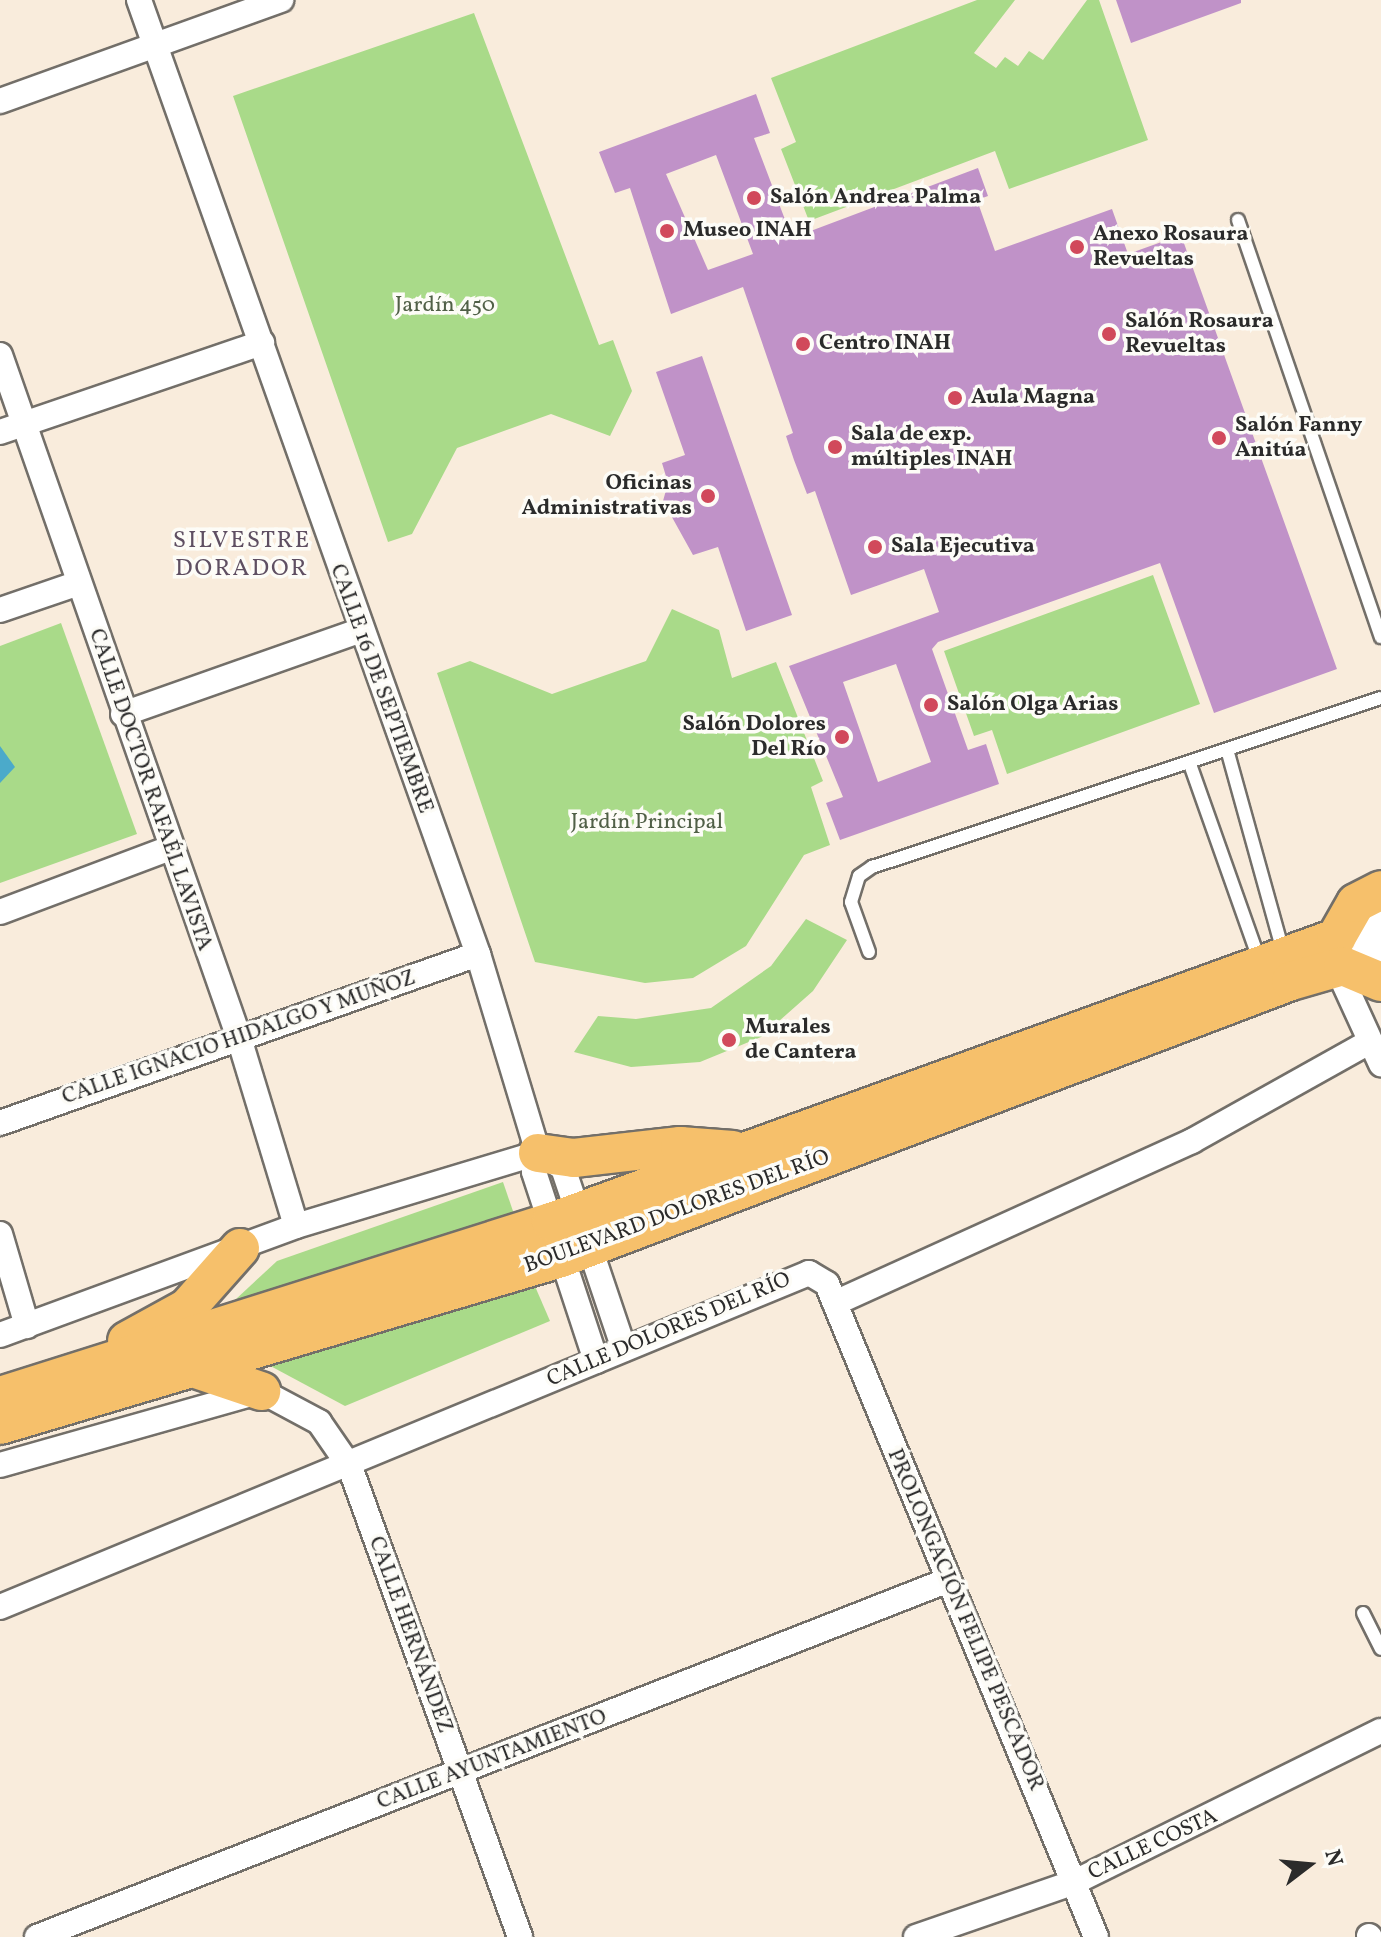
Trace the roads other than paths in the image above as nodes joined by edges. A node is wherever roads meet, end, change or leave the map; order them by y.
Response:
1 (139, 0) edge
2 (281, 0) edge
3 (154, 45) junction
4 (0, 101) edge
5 (1238, 220) dead end
6 (262, 343) junction
7 (0, 355) edge
8 (23, 423) junction
9 (0, 432) edge
10 (79, 583) junction
11 (0, 610) edge
12 (359, 631) junction
13 (1381, 637) edge
14 (1381, 698) edge
15 (123, 714) junction
16 (1228, 753) junction
17 (1191, 767) junction
18 (168, 849) junction
19 (1381, 890) edge
20 (0, 912) edge
21 (1381, 926) edge
22 (869, 952) dead end
23 (478, 954) junction
24 (1381, 956) edge
25 (1339, 957) junction
26 (1276, 973) junction
27 (1381, 982) edge
28 (239, 1038) junction
29 (1369, 1042) junction
30 (1381, 1064) edge
31 (0, 1123) edge
32 (748, 1151) junction
33 (538, 1153) junction
34 (296, 1226) junction
35 (0, 1234) edge
36 (570, 1235) junction
37 (240, 1248) junction
38 (835, 1303) junction
39 (27, 1326) junction
40 (0, 1335) edge
41 (624, 1349) junction
42 (596, 1361) junction
43 (196, 1369) junction
44 (89, 1372) junction
45 (261, 1391) junction
46 (0, 1396) edge
47 (0, 1425) edge
48 (0, 1465) edge
49 (350, 1467) junction
50 (946, 1581) junction
51 (0, 1607) edge
52 (1363, 1613) dead end
53 (1381, 1649) edge
54 (1381, 1731) edge
55 (459, 1774) junction
56 (1075, 1882) junction
57 (37, 1937) edge
58 (520, 1937) edge
59 (916, 1937) edge
60 (1096, 1937) edge

1 - 3 street, CALLE 16 DE SEPTIEMBRE
2 - 3 street
3 - 4 street
3 - 6 street, CALLE 16 DE SEPTIEMBRE
5 - 13 lane
6 - 8 street
6 - 12 street, CALLE 16 DE SEPTIEMBRE
7 - 8 street, CALLE DOCTOR RAFAÉL LAVISTA
8 - 9 street
8 - 10 street, CALLE DOCTOR RAFAÉL LAVISTA
10 - 11 street
10 - 15 street, CALLE DOCTOR RAFAÉL LAVISTA
12 - 15 street
12 - 23 street, CALLE 16 DE SEPTIEMBRE
14 - 16 lane
15 - 18 street, CALLE DOCTOR RAFAÉL LAVISTA
16 - 17 lane
16 - 26 lane
17 - 22 lane
17 - 26 lane
18 - 20 street
18 - 28 street, CALLE DOCTOR RAFAÉL LAVISTA
19 - 25 main road
21 - 25 street
23 - 28 street, CALLE IGNACIO HIDALGO Y MUÑOZ
23 - 33 street, CALLE 16 DE SEPTIEMBRE
24 - 25 street
25 - 26 main road, BOULEVARD DOLORES DEL RÍO
25 - 27 main road
25 - 29 street
26 - 32 main road, BOULEVARD DOLORES DEL RÍO
26 - 36 main road, BOULEVARD DOLORES DEL RÍO
28 - 31 street, CALLE IGNACIO HIDALGO Y MUÑOZ
28 - 34 street, CALLE DOCTOR RAFAÉL LAVISTA
29 - 30 street
29 - 38 street
32 - 33 main road
32 - 36 main road, BOULEVARD DOLORES DEL RÍO
33 - 34 street
33 - 36 street
34 - 37 street
35 - 39 street
36 - 41 street
36 - 42 street
36 - 43 main road, BOULEVARD DOLORES DEL RÍO
36 - 44 main road, BOULEVARD DOLORES DEL RÍO
37 - 39 street
37 - 44 main road
38 - 41 street, CALLE DOLORES DEL RÍO
38 - 50 street, PROLONGACIÓN FELIPE PESCADOR
39 - 40 street
41 - 42 street, CALLE DOLORES DEL RÍO
42 - 49 street, CALLE DOLORES DEL RÍO
43 - 45 main road
43 - 47 main road, BOULEVARD DOLORES DEL RÍO
44 - 46 main road, BOULEVARD DOLORES DEL RÍO
45 - 48 street
45 - 49 street, CALLE HERNÁNDEZ
49 - 51 street, CALLE DOLORES DEL RÍO
49 - 55 street, CALLE HERNÁNDEZ
50 - 55 street, CALLE AYUNTAMIENTO
50 - 56 street, PROLONGACIÓN FELIPE PESCADOR
52 - 53 lane
54 - 56 street, CALLE COSTA
55 - 57 street, CALLE AYUNTAMIENTO
55 - 58 street, CALLE HERNÁNDEZ
56 - 59 street, CALLE COSTA
56 - 60 street, PROLONGACIÓN FELIPE PESCADOR

